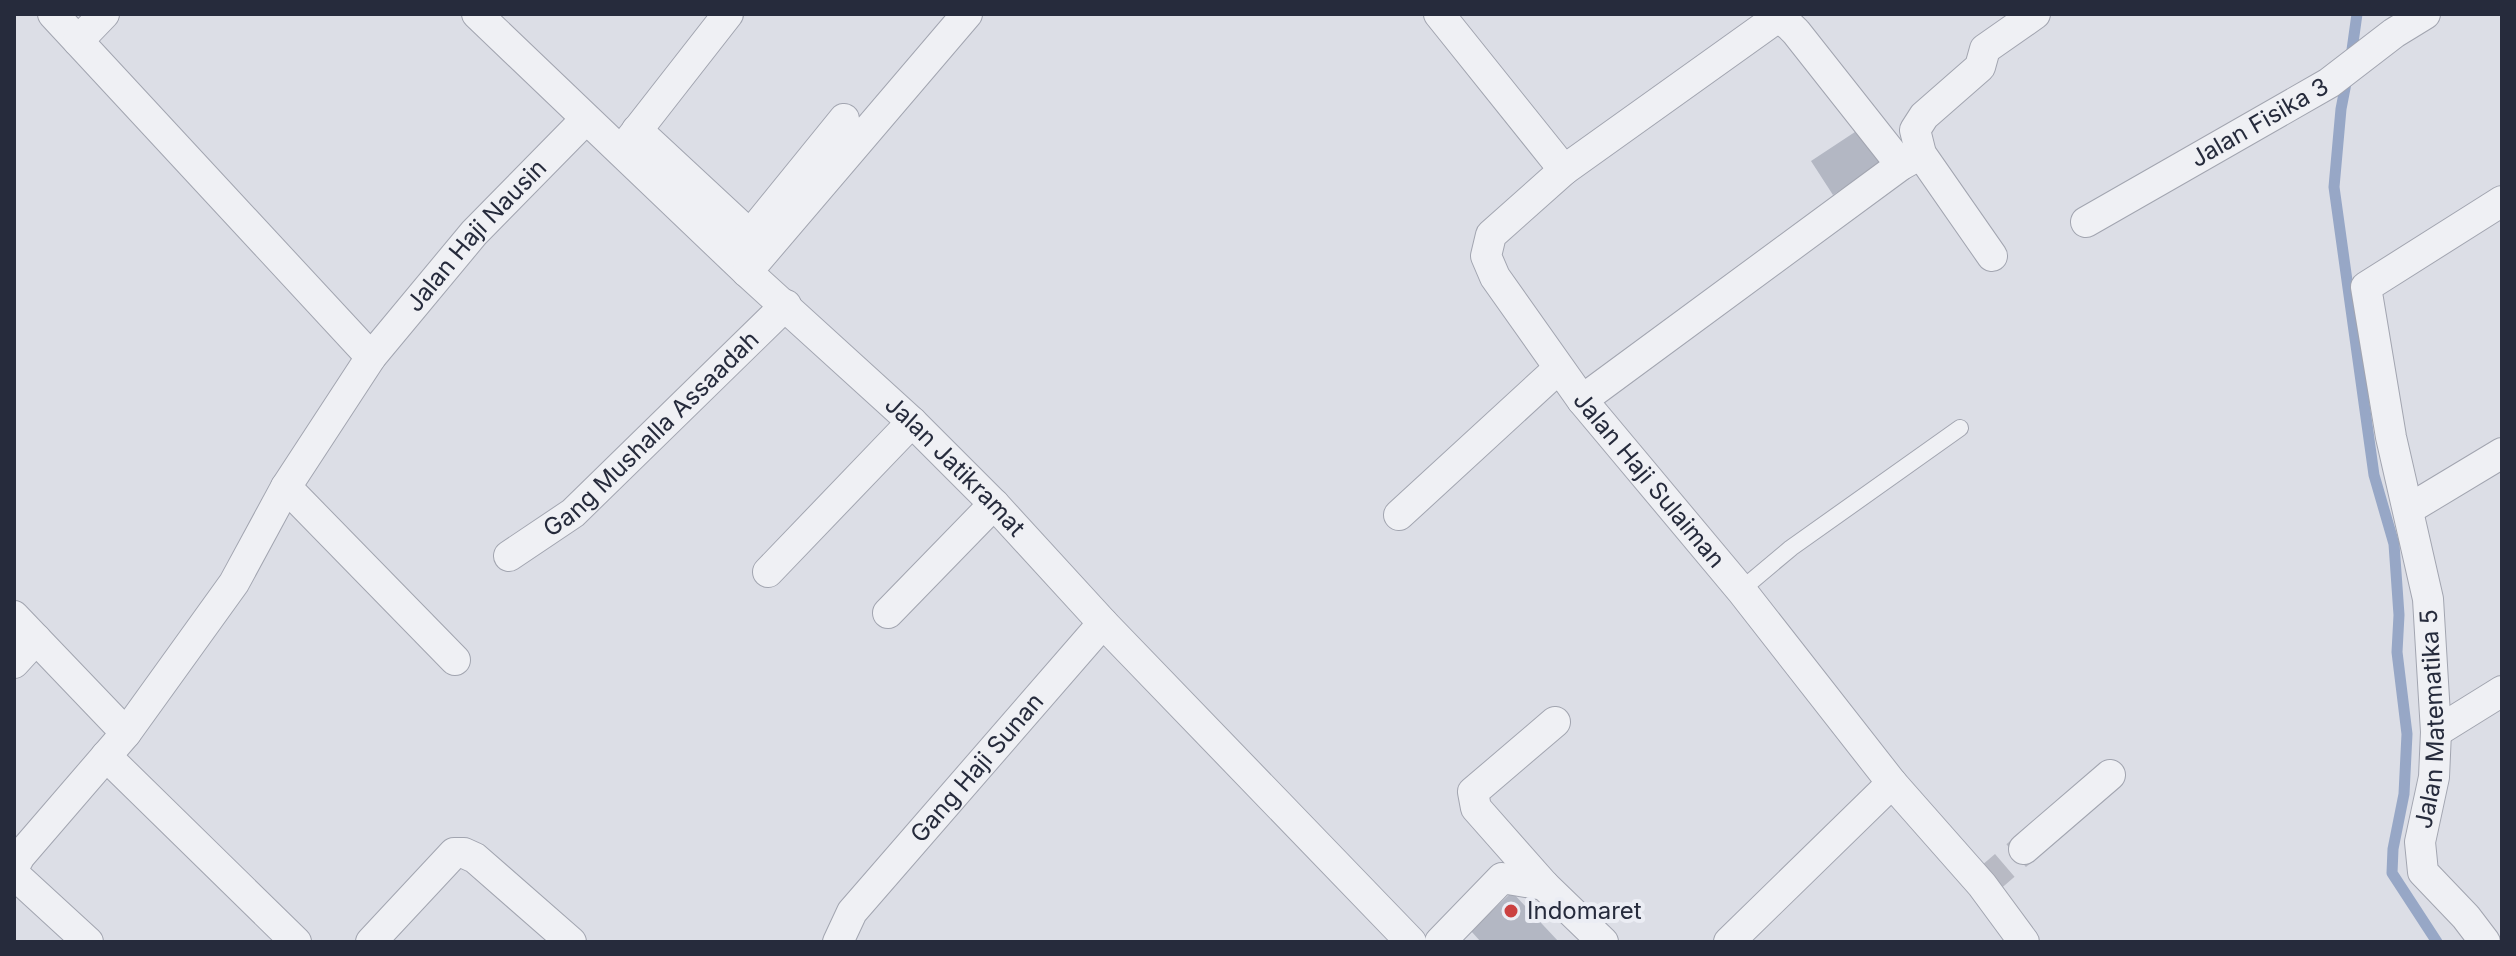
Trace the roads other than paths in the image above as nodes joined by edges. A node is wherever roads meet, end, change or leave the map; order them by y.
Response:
1 (53, 14) edge
2 (104, 14) edge
3 (728, 14) edge
4 (967, 14) edge
5 (1439, 14) edge
6 (2035, 14) edge
7 (2425, 14) edge
8 (482, 16) edge
9 (78, 41) junction
10 (586, 119) junction
11 (844, 119) dead end
12 (629, 140) junction
13 (1911, 159) junction
14 (1564, 170) junction
15 (2502, 201) edge
16 (2086, 222) dead end
17 (743, 254) junction
18 (1992, 256) dead end
19 (786, 305) junction
20 (371, 357) junction
21 (1558, 369) junction
22 (1582, 400) junction
23 (912, 422) junction
24 (1960, 428) dead end
25 (2502, 453) edge
26 (286, 487) junction
27 (994, 504) junction
28 (2409, 509) junction
29 (1399, 515) dead end
30 (509, 556) dead end
31 (768, 572) dead end
32 (1741, 590) junction
33 (888, 613) dead end
34 (14, 616) edge
35 (1103, 623) junction
36 (36, 639) junction
37 (455, 660) dead end
38 (14, 663) edge
39 (2502, 691) edge
40 (1555, 722) dead end
41 (2436, 732) junction
42 (126, 733) junction
43 (106, 756) junction
44 (2110, 775) dead end
45 (1892, 783) junction
46 (2024, 849) tunnel mouth
47 (1544, 885) junction
48 (2502, 931) edge
49 (88, 942) edge
50 (296, 942) edge
51 (371, 942) edge
52 (571, 942) edge
53 (838, 942) edge
54 (1411, 942) edge
55 (1440, 942) edge
56 (1603, 942) edge
57 (1729, 942) edge
58 (2024, 942) edge
59 (2485, 942) edge

1 - 9 street
2 - 9 street
3 - 12 street
4 - 17 street
5 - 14 street
6 - 13 street
7 - 16 street, Jalan Fisika 3
8 - 10 street, Jalan Jatikramat
9 - 20 street
10 - 12 street, Jalan Jatikramat
10 - 20 street, Jalan Haji Nausin
11 - 17 street
12 - 17 street, Jalan Jatikramat
13 - 14 street, Jalan Haji Sulaiman
13 - 18 street
13 - 22 street
14 - 21 street, Jalan Haji Sulaiman
15 - 28 street, Jalan Matematika 5
17 - 19 street, Jalan Jatikramat
19 - 23 street, Jalan Jatikramat
19 - 30 street, Gang Mushalla Assaadah
20 - 26 street, Jalan Haji Nausin
21 - 22 street, Jalan Haji Sulaiman
21 - 29 street
22 - 32 street, Jalan Haji Sulaiman
23 - 27 street, Jalan Jatikramat
23 - 31 street
24 - 32 lane
25 - 28 street
26 - 37 street
26 - 42 street, Jalan Haji Nausin
27 - 33 street
27 - 35 street, Jalan Jatikramat
28 - 41 street, Jalan Matematika 5
32 - 45 street, Jalan Haji Sulaiman
34 - 36 street
35 - 53 street, Gang Haji Sunan
35 - 54 street, Jalan Jatikramat
36 - 38 street
36 - 42 street
39 - 41 street
40 - 47 street
41 - 59 street, Jalan Matematika 5
42 - 43 street, Jalan Haji Nausin
43 - 49 street, Jalan Haji Nausin
43 - 50 street
44 - 46 street
45 - 57 street
45 - 58 street, Jalan Haji Sulaiman
47 - 55 street
47 - 56 street
48 - 59 street
51 - 52 street

